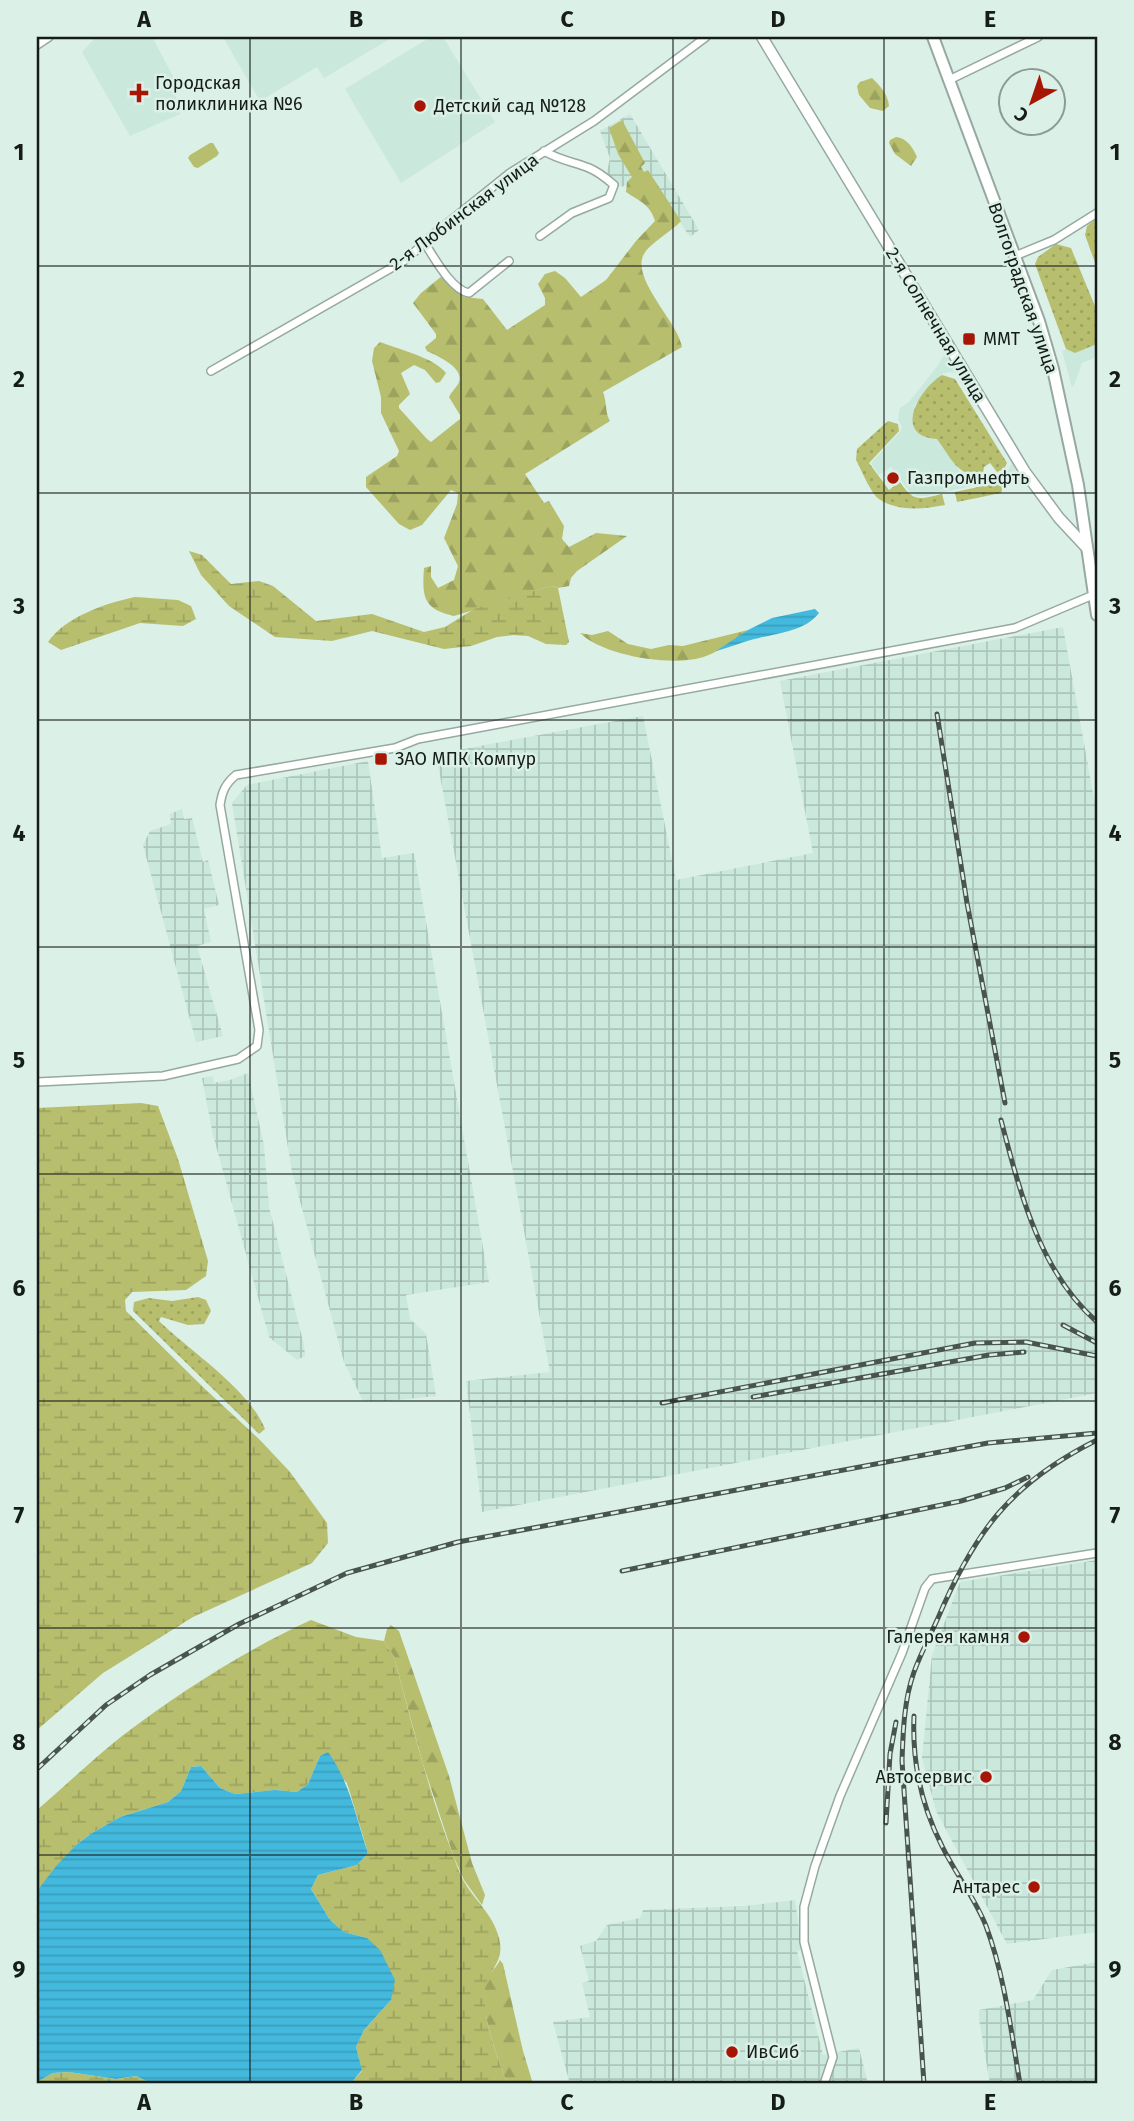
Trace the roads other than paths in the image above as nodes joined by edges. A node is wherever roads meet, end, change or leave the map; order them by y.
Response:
1 (50, 37) edge
2 (706, 37) edge
3 (762, 37) edge
4 (933, 37) edge
5 (1038, 37) edge
6 (37, 44) edge
7 (949, 80) junction
8 (544, 151) junction
9 (1097, 213) edge
10 (540, 236) dead end
11 (425, 242) junction
12 (1014, 256) junction
13 (509, 261) dead end
14 (211, 371) dead end
15 (1086, 547) junction
16 (1093, 595) junction
17 (1097, 615) edge
18 (37, 1082) edge
19 (1097, 1553) edge
20 (824, 2084) edge

1 - 6 street
2 - 8 street, 2-я Любинская улица
3 - 15 main road, 2-я Солнечная улица
4 - 7 main road, Волгоградская улица
5 - 7 street
7 - 12 main road, Волгоградская улица
8 - 10 street
8 - 11 street, 2-я Любинская улица
9 - 12 street
11 - 13 street
11 - 14 street, 2-я Любинская улица
12 - 15 main road, Волгоградская улица
15 - 16 main road
16 - 17 main road
16 - 18 street
19 - 20 street

